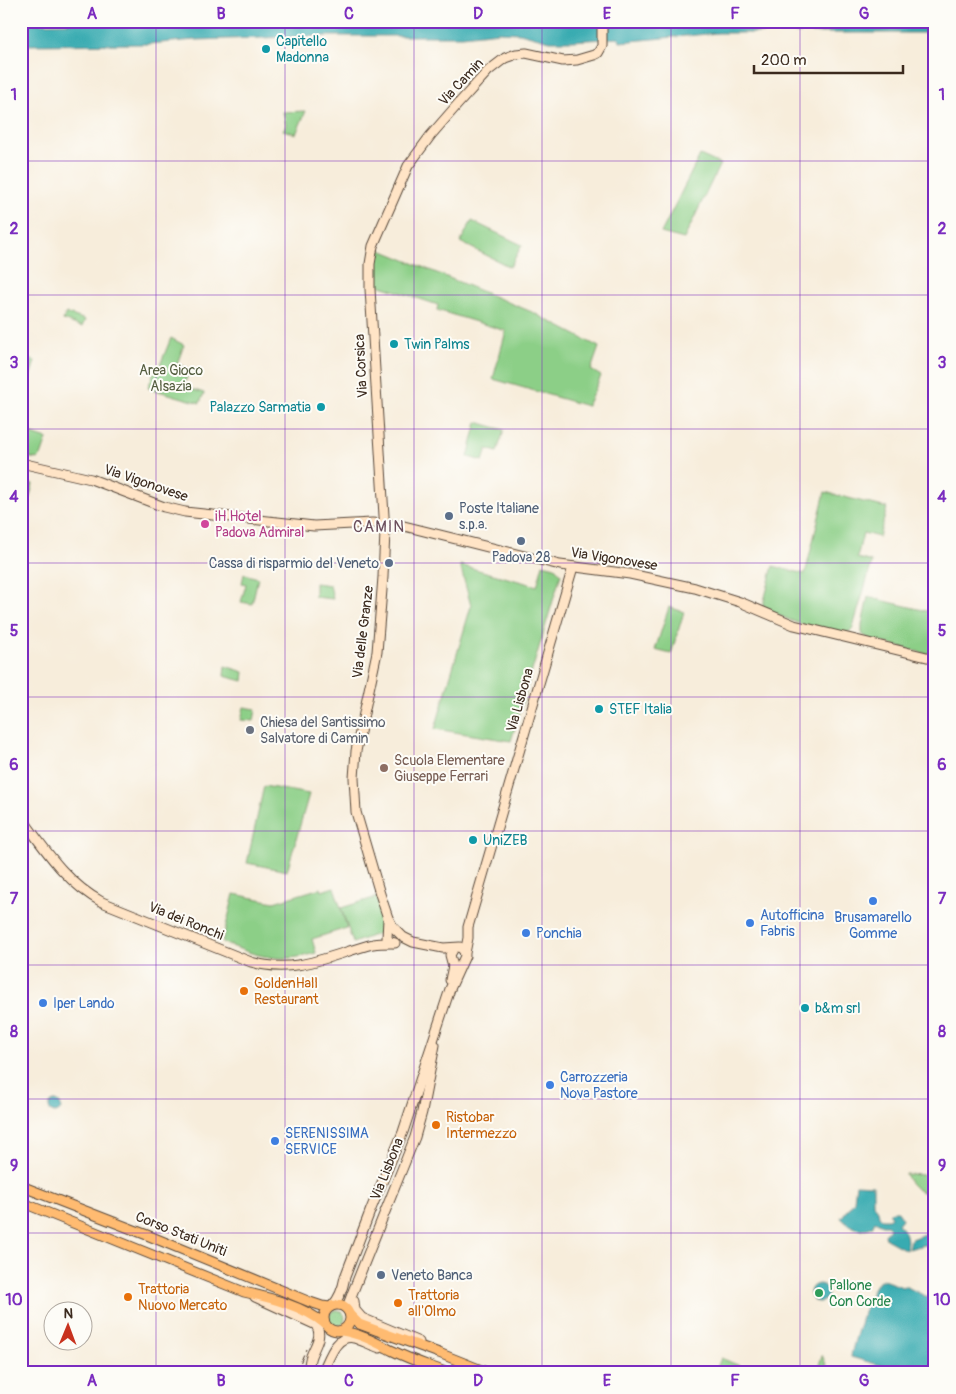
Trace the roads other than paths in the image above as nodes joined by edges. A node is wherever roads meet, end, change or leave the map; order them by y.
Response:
1 (602, 21) edge
2 (388, 210) joint
3 (21, 463) edge
4 (384, 523) junction
5 (573, 567) junction
6 (935, 659) edge
7 (21, 817) edge
8 (468, 927) junction
9 (393, 936) junction
10 (428, 946) junction
11 (456, 948) junction
12 (464, 957) junction
13 (451, 958) junction
14 (450, 989) junction
15 (437, 1032) junction
16 (21, 1186) edge
17 (21, 1202) edge
18 (366, 1258) junction
19 (345, 1277) junction
20 (273, 1287) junction
21 (244, 1292) junction
22 (331, 1306) junction
23 (350, 1313) junction
24 (325, 1324) junction
25 (341, 1331) junction
26 (394, 1352) junction
27 (439, 1353) junction
28 (308, 1373) edge
29 (322, 1373) edge
30 (448, 1373) edge
31 (489, 1373) edge

1 - 2 street, Via Camin
2 - 4 street, Via Corsica
3 - 4 street, Via Vigonovese
4 - 5 street, Via Vigonovese
4 - 9 street, Via delle Granze
5 - 6 street, Via Vigonovese
5 - 8 street, Via Lisbona
7 - 9 street, Via dei Ronchi
8 - 11 street, Via Lisbona
8 - 12 street, Via Lisbona
9 - 10 street
10 - 11 street
10 - 13 street
11 - 12 street
11 - 13 street, Via Lisbona
12 - 13 street
12 - 14 street, Via Lisbona
13 - 14 street, Via Lisbona
14 - 15 street, Via Lisbona
15 - 18 street, Via Lisbona
15 - 19 street, Via Lisbona
16 - 20 main road, Corso Stati Uniti
17 - 21 main road
18 - 23 street, Via Lisbona
18 - 27 street
19 - 20 street
19 - 22 street, Via Lisbona
20 - 22 main road, Corso Stati Uniti
21 - 24 main road
21 - 28 street
22 - 23 main road
22 - 24 main road
23 - 25 main road
23 - 27 main road
24 - 25 main road
24 - 28 street
25 - 26 main road
25 - 29 street
26 - 29 street
26 - 30 main road
27 - 31 main road

